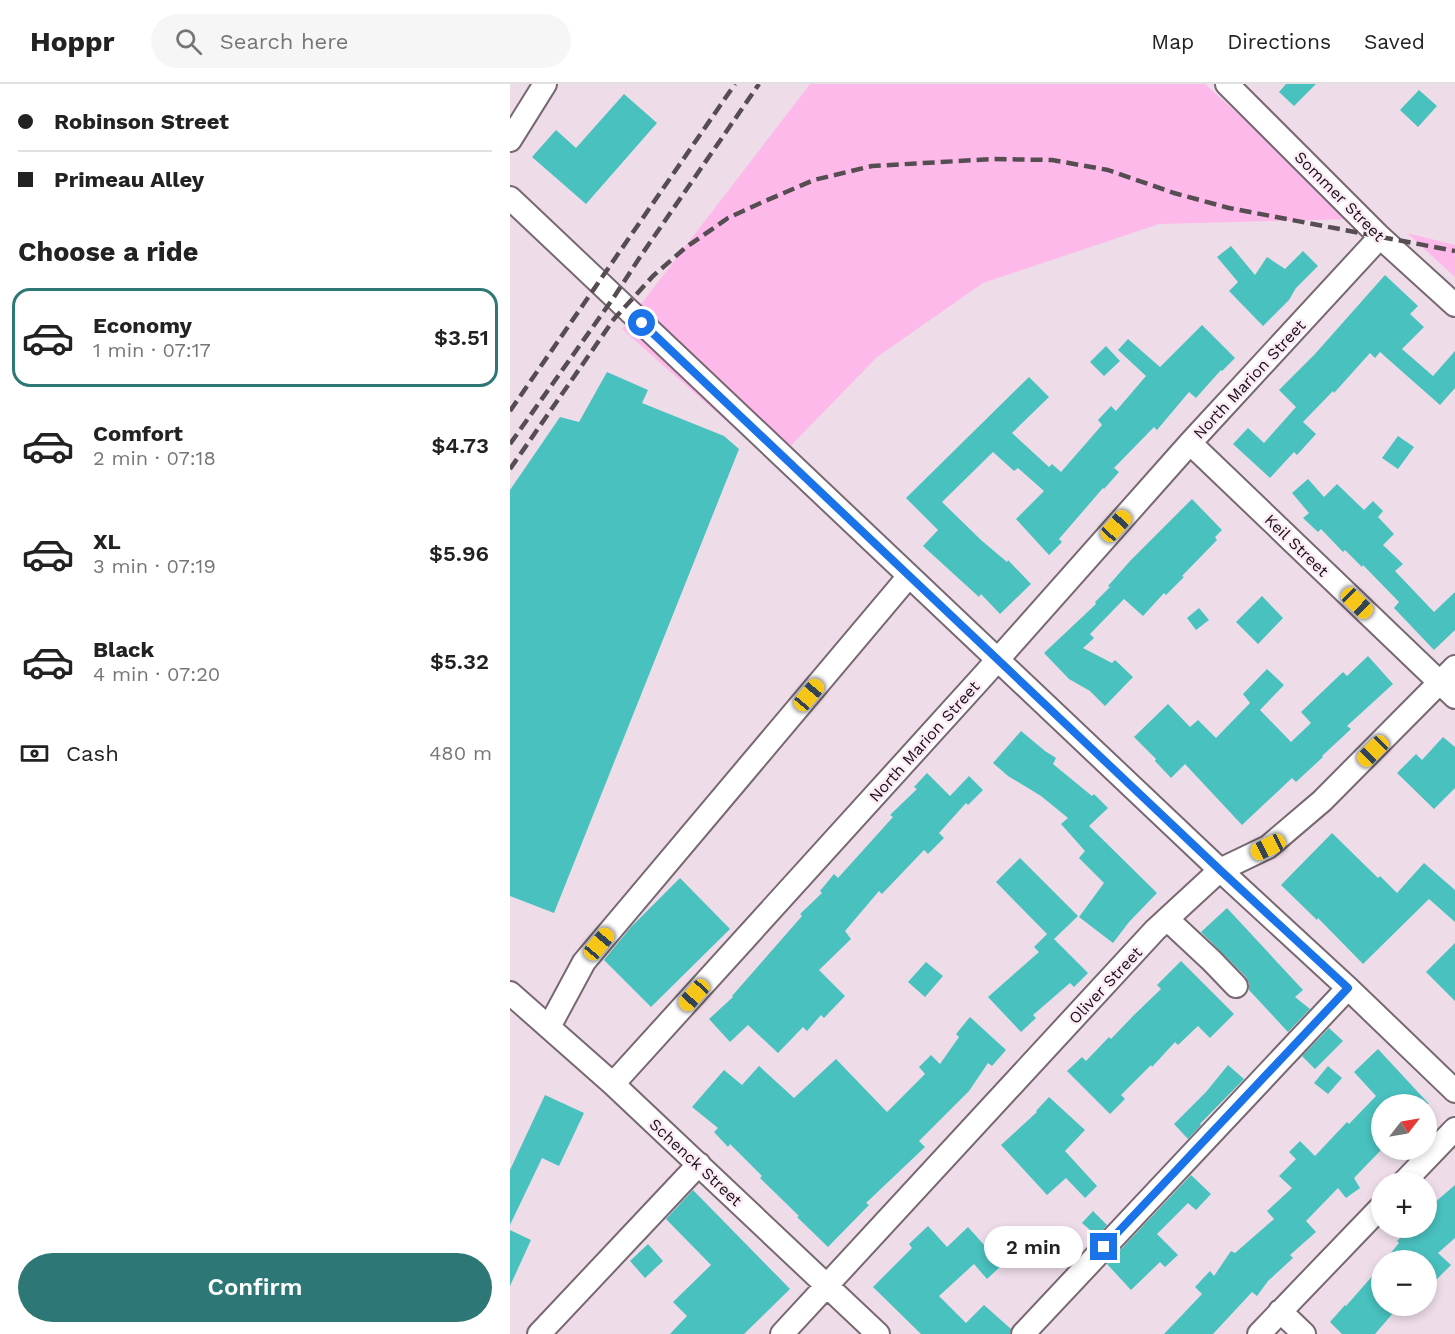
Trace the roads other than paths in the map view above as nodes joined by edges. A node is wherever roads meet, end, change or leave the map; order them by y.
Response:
1 (545, 84) edge
2 (1227, 84) edge
3 (510, 140) edge
4 (510, 198) edge
5 (1380, 237) junction
6 (1455, 305) edge
7 (1190, 443) junction
8 (909, 576) junction
9 (997, 660) junction
10 (1450, 682) edge
11 (1220, 870) junction
12 (1167, 919) junction
13 (1236, 986) dead end
14 (1348, 988) junction
15 (510, 993) edge
16 (549, 1027) junction
17 (613, 1084) junction
18 (1455, 1091) edge
19 (1455, 1130) edge
20 (699, 1164) junction
21 (1414, 1172) edge
22 (1371, 1217) edge
23 (828, 1286) junction
24 (1280, 1311) junction
25 (539, 1334) edge
26 (782, 1334) edge
27 (878, 1334) edge
28 (1023, 1334) edge
29 (1259, 1334) edge
30 (1304, 1334) edge

1 - 3 street
2 - 5 street, Sommer Street
4 - 8 street
5 - 6 street, Sommer Street
5 - 7 street, North Marion Street
7 - 9 street, North Marion Street
7 - 10 street, Keil Street
8 - 9 street
8 - 16 street
9 - 11 street
9 - 17 street, North Marion Street
10 - 11 street, Oliver Street
11 - 12 street, Oliver Street
11 - 14 street
12 - 13 street
12 - 23 street, Oliver Street
14 - 18 street
14 - 28 street
15 - 16 street, Schenck Street
16 - 17 street, Schenck Street
17 - 20 street, Schenck Street
19 - 21 street
20 - 23 street, Schenck Street
20 - 25 street
22 - 24 street
23 - 26 street, Oliver Street
23 - 27 street, Schenck Street
24 - 29 street
24 - 30 street

